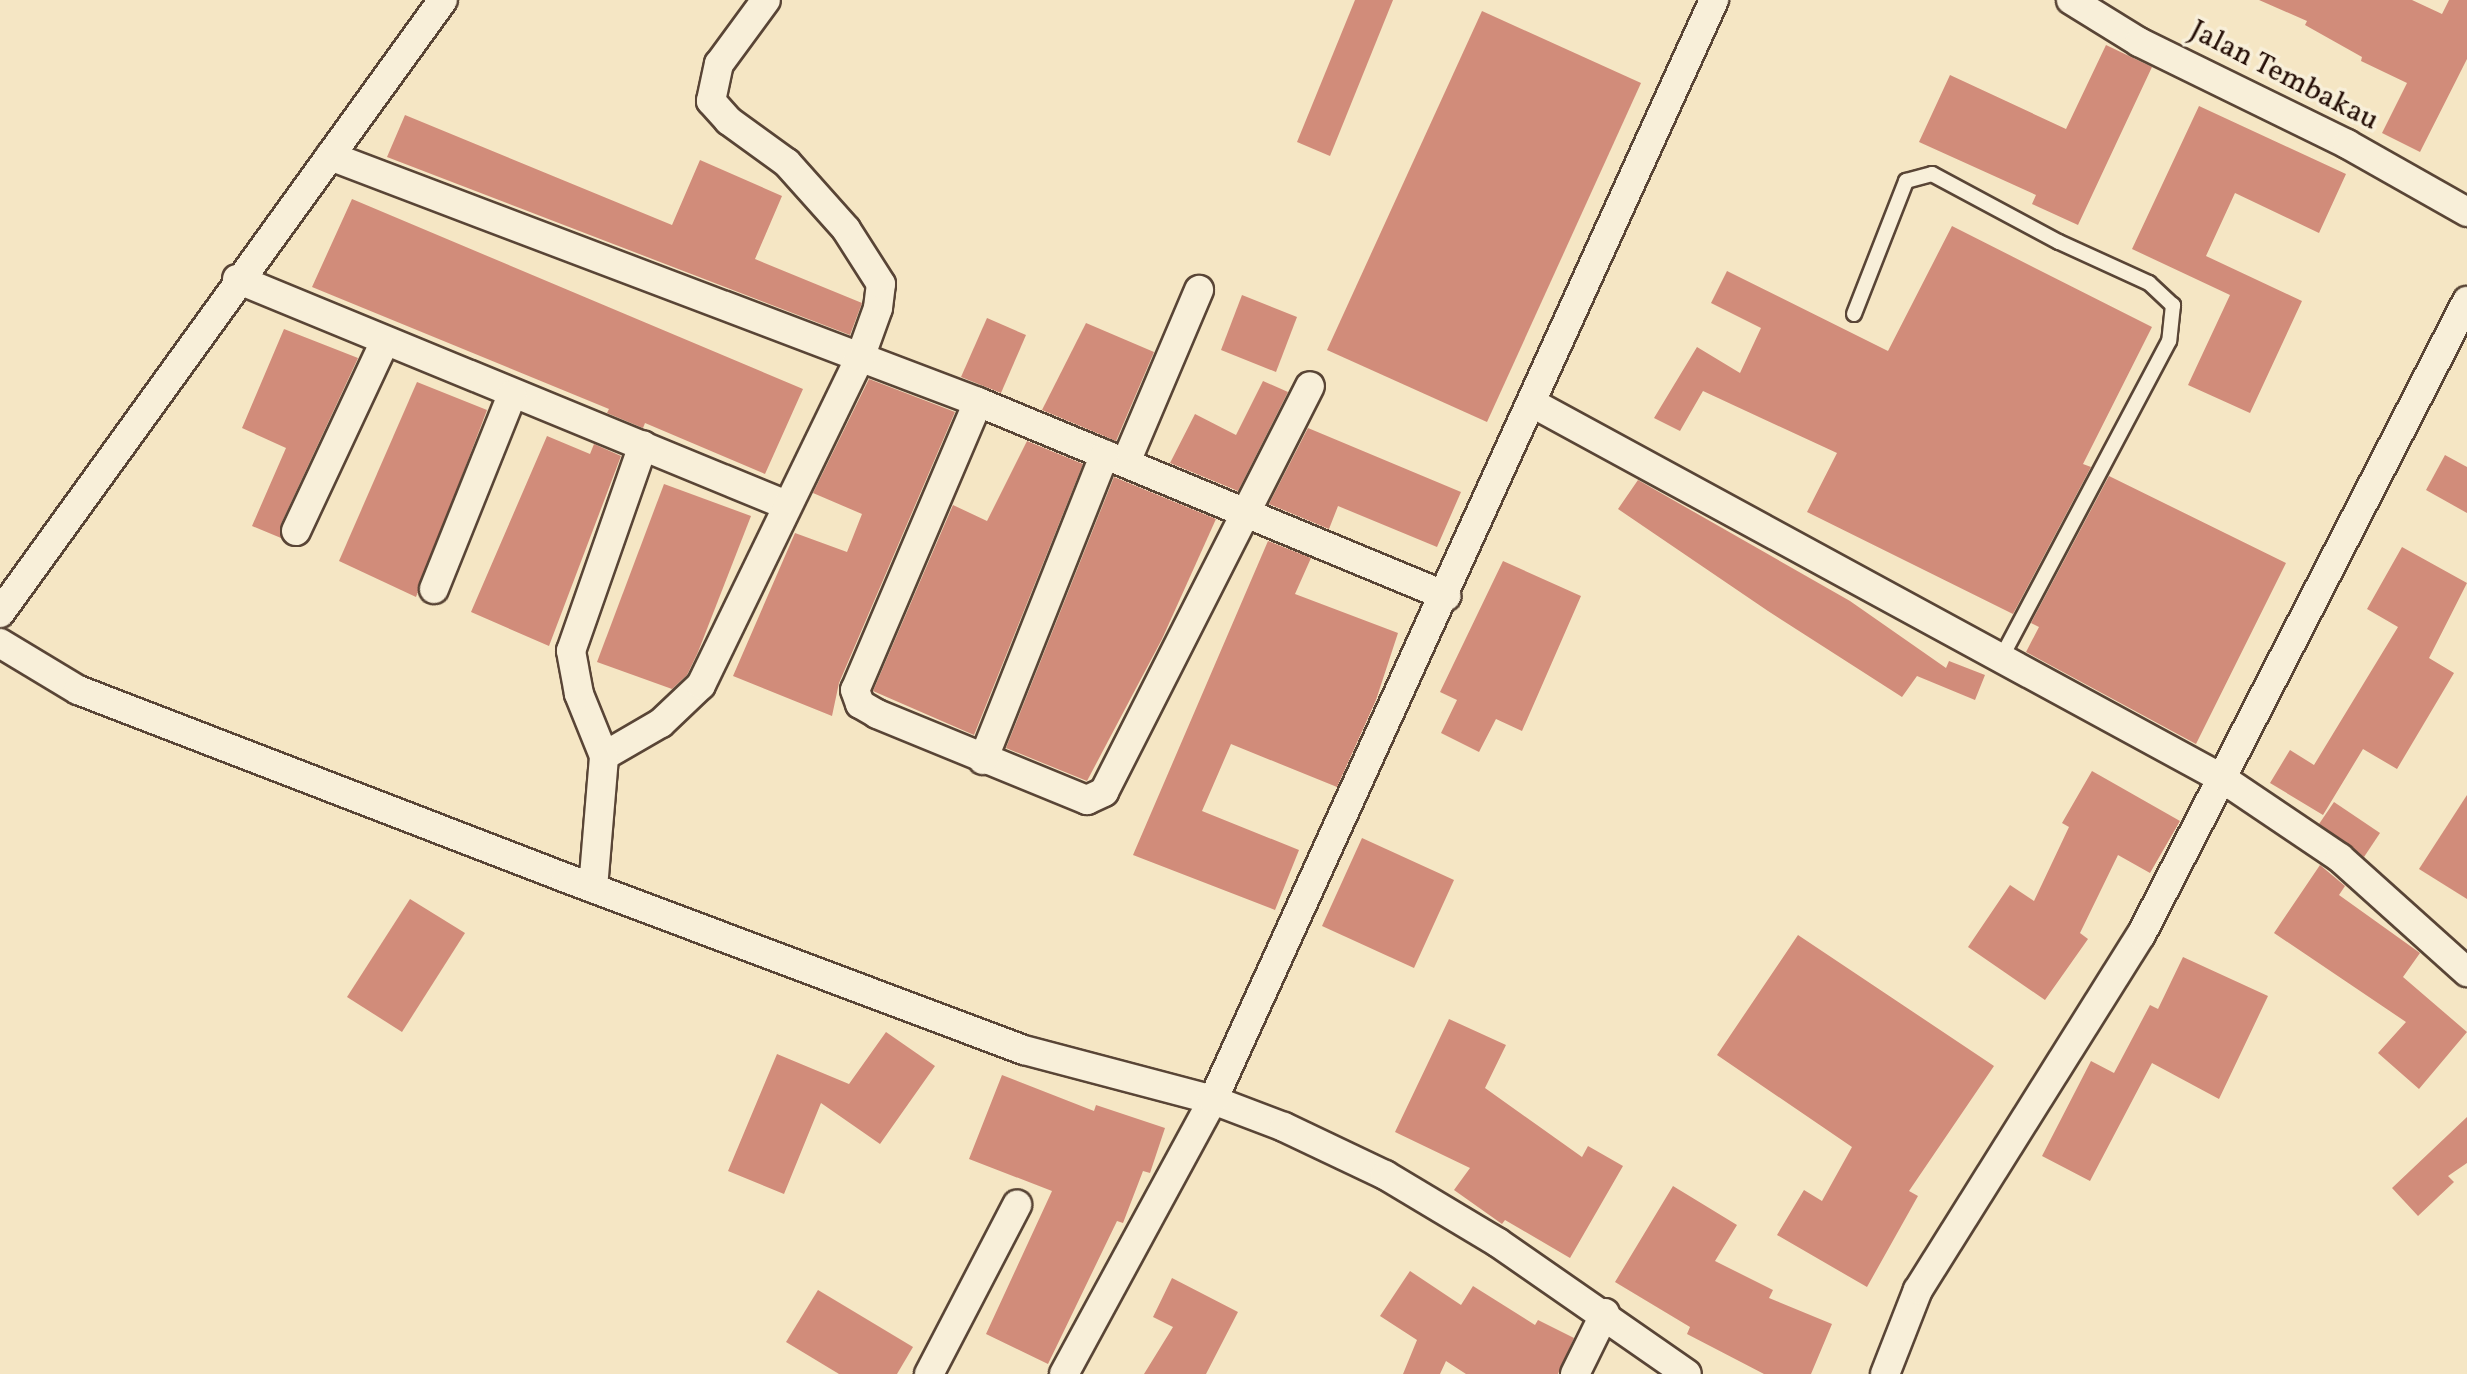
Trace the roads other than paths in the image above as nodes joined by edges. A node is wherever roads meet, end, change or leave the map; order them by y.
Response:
1 (443, 0) edge
2 (766, 0) edge
3 (1714, 0) edge
4 (2071, 0) edge
5 (330, 156) junction
6 (2467, 212) edge
7 (237, 279) junction
8 (1199, 290) dead end
9 (2467, 301) edge
10 (1854, 314) dead end
11 (385, 341) junction
12 (860, 358) junction
13 (1310, 386) dead end
14 (512, 395) junction
15 (978, 402) junction
16 (1534, 404) junction
17 (643, 445) junction
18 (1115, 458) junction
19 (786, 505) junction
20 (1246, 513) junction
21 (296, 531) dead end
22 (434, 589) dead end
23 (1446, 596) junction
24 (0, 613) edge
25 (0, 643) edge
26 (2002, 656) junction
27 (604, 756) junction
28 (983, 760) junction
29 (2223, 779) junction
30 (593, 888) junction
31 (2467, 972) edge
32 (1213, 1100) junction
33 (1017, 1205) dead end
34 (1605, 1313) junction
35 (929, 1374) edge
36 (1064, 1374) edge
37 (1575, 1374) edge
38 (1687, 1374) edge
39 (1885, 1374) edge

1 - 5 street
2 - 12 street
3 - 16 street
4 - 6 street, Jalan Tembakau
5 - 7 street
5 - 12 street
7 - 11 street
7 - 24 street
8 - 18 street
9 - 29 street
10 - 26 lane
11 - 14 street
11 - 21 street
12 - 15 street
12 - 19 street
13 - 20 street
14 - 17 street
14 - 22 street
15 - 18 street
15 - 28 street
16 - 23 street
16 - 26 street
17 - 19 street
17 - 27 street
18 - 20 street
18 - 28 street
19 - 27 street
20 - 23 street
20 - 28 street
23 - 32 street
25 - 30 street
26 - 29 street
27 - 30 street
29 - 31 street
29 - 39 street
30 - 32 street
32 - 34 street
32 - 36 street
33 - 35 street
34 - 37 street
34 - 38 street

